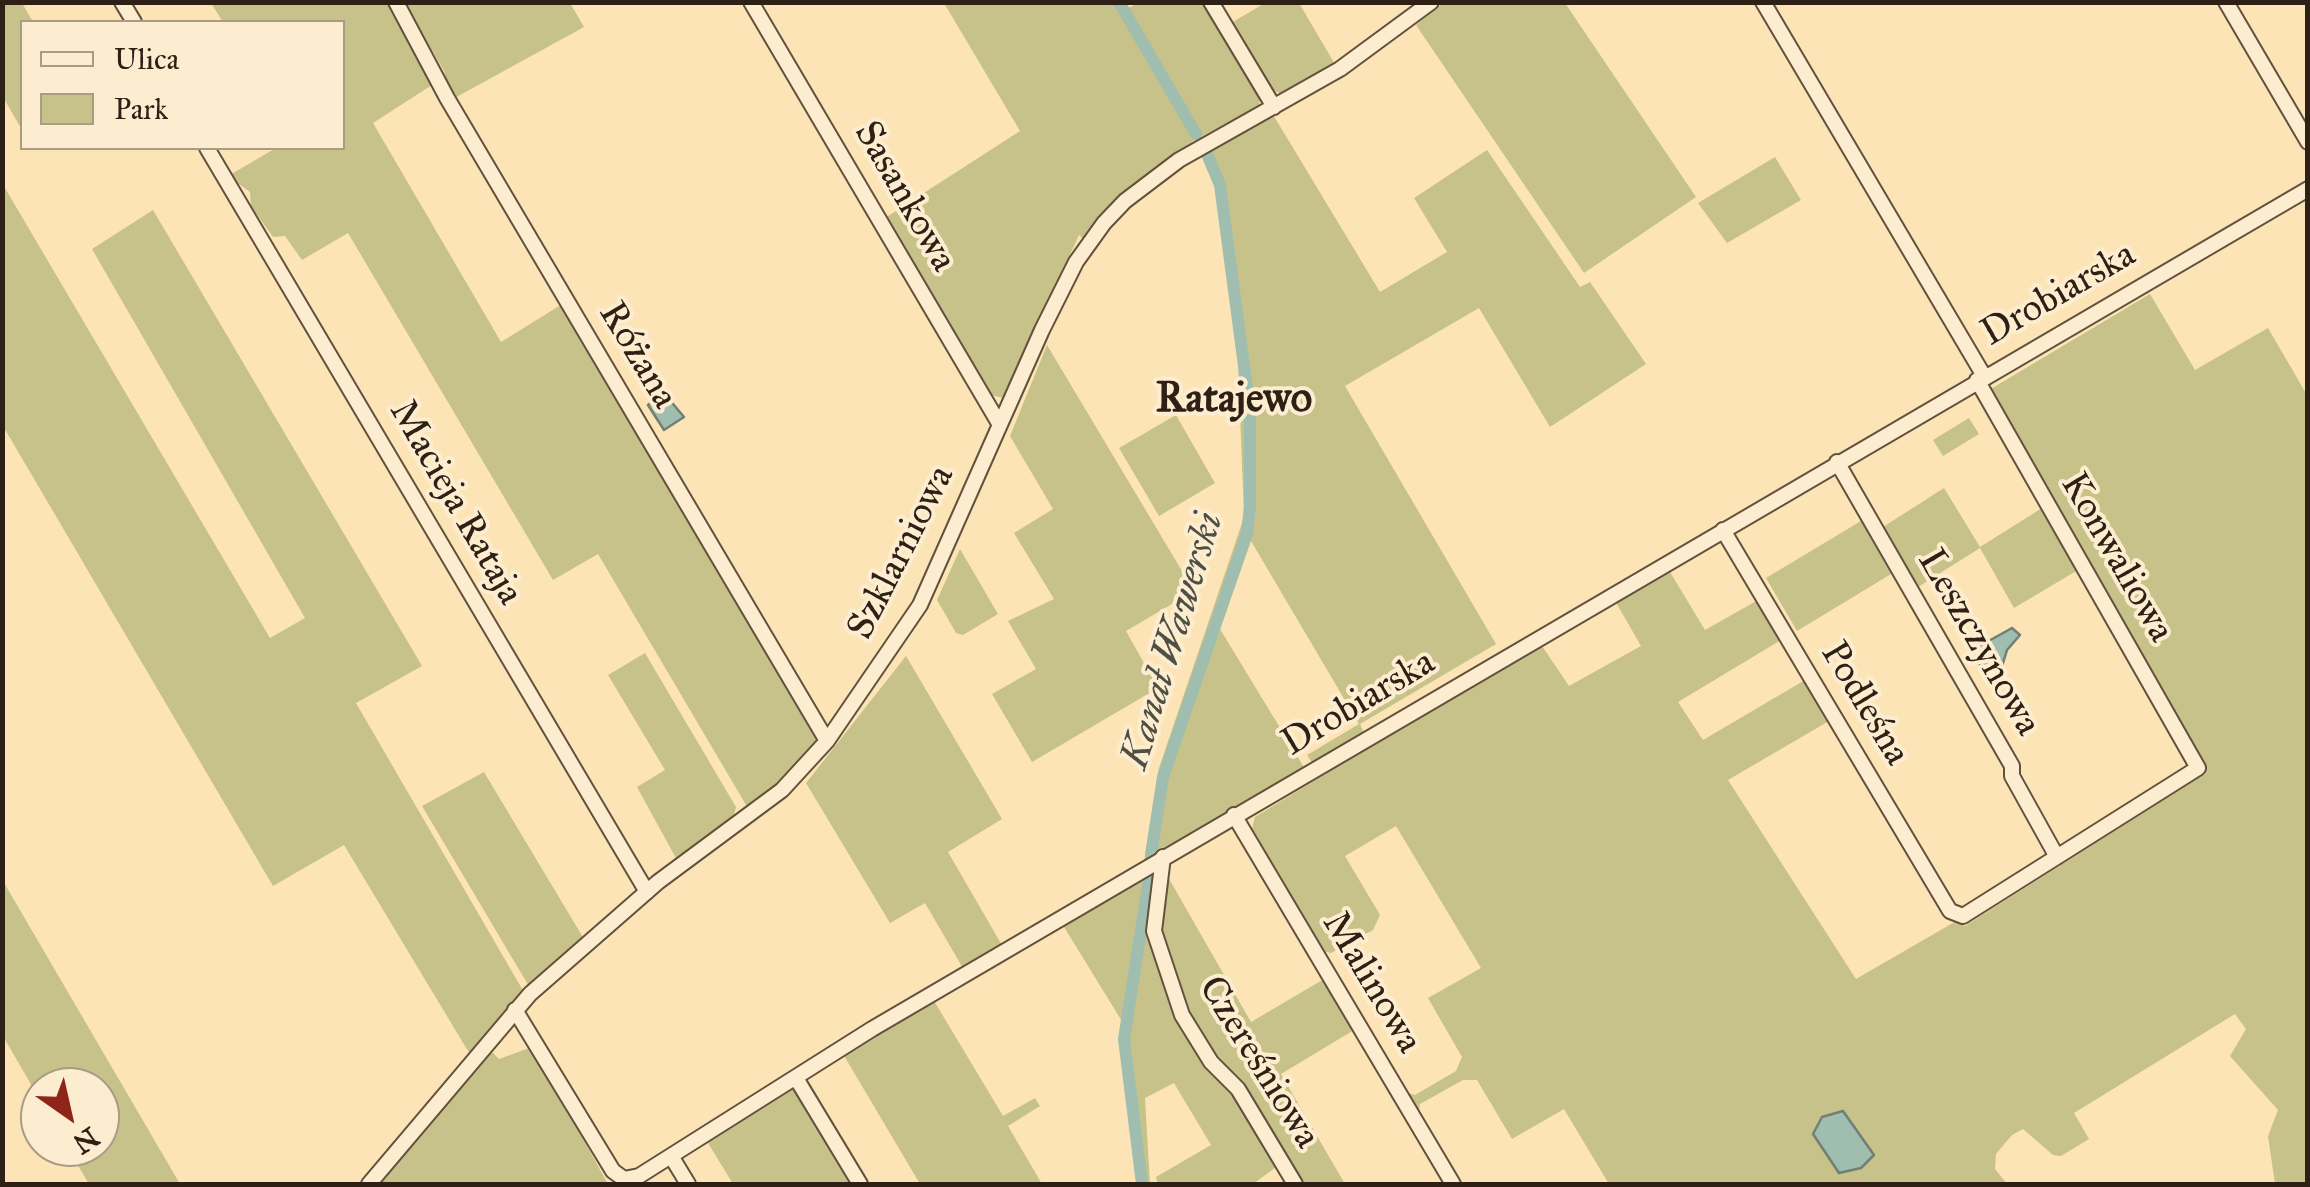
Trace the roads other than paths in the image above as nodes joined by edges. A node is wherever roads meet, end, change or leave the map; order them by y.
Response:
1 (396, 2) edge
2 (751, 2) edge
3 (1212, 2) edge
4 (1431, 2) edge
5 (1763, 2) edge
6 (2226, 2) edge
7 (1274, 107) junction
8 (2308, 142) edge
9 (208, 150) edge
10 (2308, 189) edge
11 (1981, 378) junction
12 (1000, 425) junction
13 (1838, 462) junction
14 (1723, 530) junction
15 (827, 741) junction
16 (1234, 815) junction
17 (1162, 857) junction
18 (2057, 857) junction
19 (647, 892) junction
20 (515, 1010) junction
21 (796, 1078) junction
22 (671, 1156) junction
23 (368, 1184) edge
24 (688, 1184) edge
25 (860, 1184) edge
26 (1295, 1184) edge
27 (1453, 1184) edge

1 - 15 street, Różana
2 - 12 street, Sasankowa
3 - 7 street
4 - 7 street, Szklarniowa
5 - 11 street, Konwaliowa
6 - 8 street
7 - 12 street, Szklarniowa
9 - 19 street, Macieja Rataja
10 - 11 street, Drobiarska
11 - 13 street, Drobiarska
11 - 18 street, Konwaliowa
12 - 15 street, Szklarniowa
13 - 14 street, Drobiarska
13 - 18 street, Leszczynowa
14 - 16 street, Drobiarska
14 - 18 street, Podleśna
15 - 19 street, Szklarniowa
16 - 17 street, Drobiarska
16 - 27 street, Malinowa
17 - 21 street, Drobiarska
17 - 26 street, Czereśniowa
19 - 20 street, Szklarniowa
20 - 22 street, Drobiarska
20 - 23 street, Szklarniowa
21 - 22 street, Drobiarska
21 - 25 street
22 - 24 street

